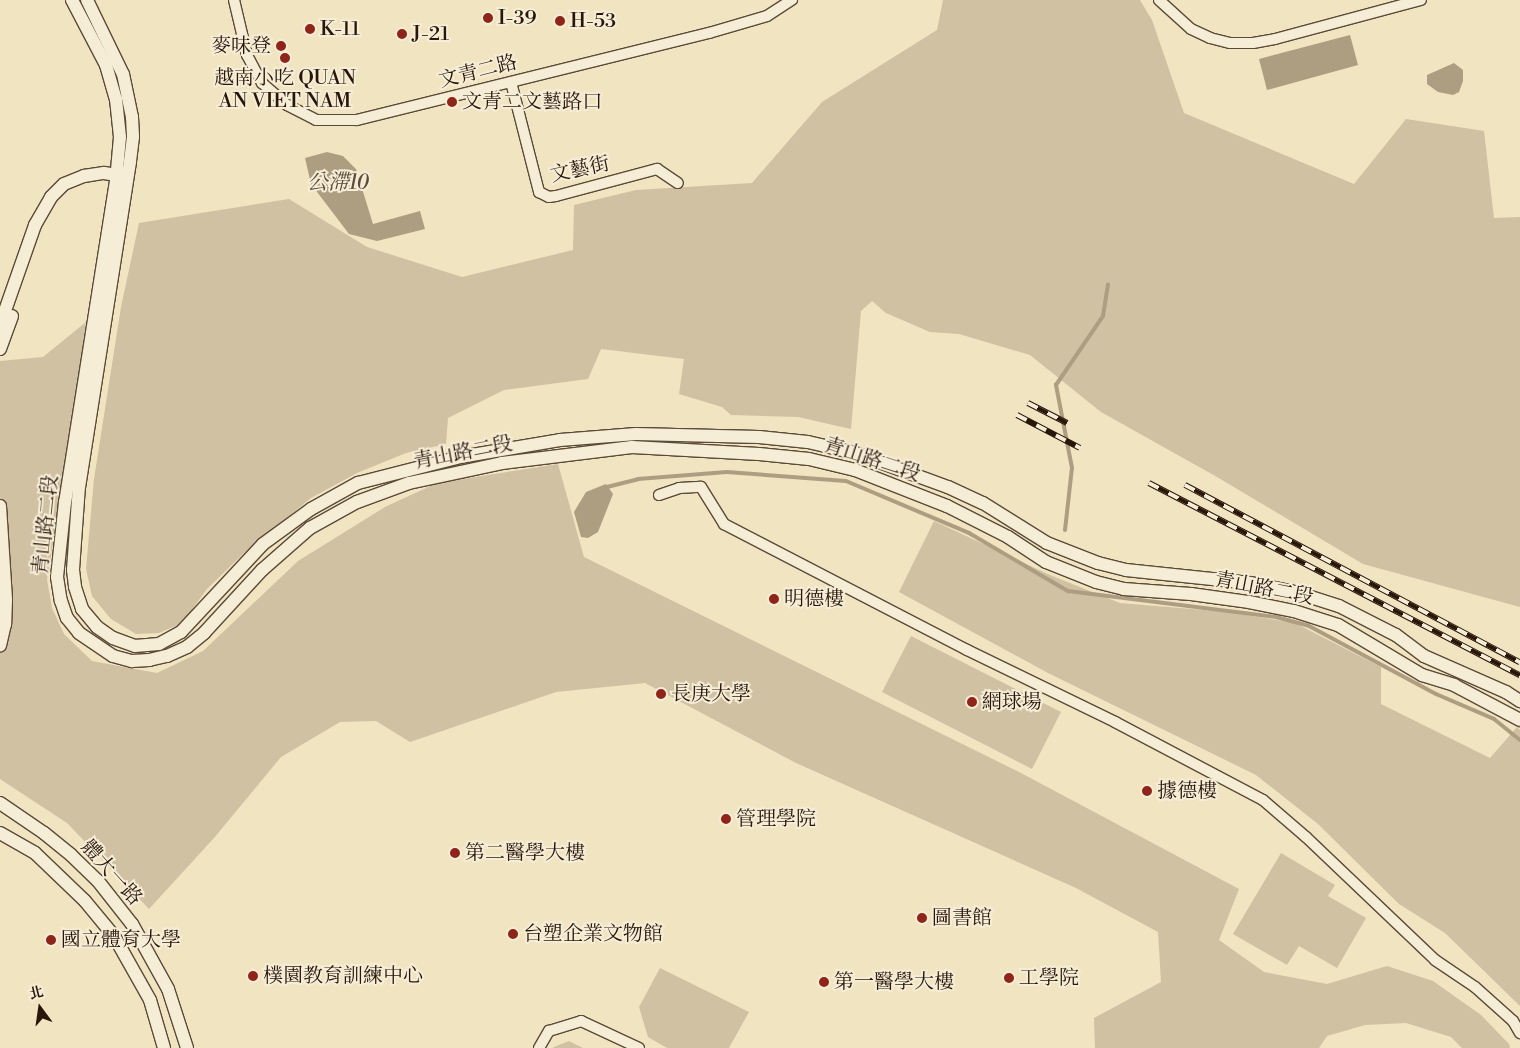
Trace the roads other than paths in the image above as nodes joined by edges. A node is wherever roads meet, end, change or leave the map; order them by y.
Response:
1 (72, 0) edge
2 (87, 0) edge
3 (234, 0) edge
4 (792, 0) edge
5 (1160, 0) edge
6 (1421, 0) edge
7 (511, 82) junction
8 (120, 180) junction
9 (678, 182) dead end
10 (0, 325) edge
11 (0, 349) edge
12 (659, 495) dead end
13 (0, 506) edge
14 (0, 645) edge
15 (1520, 701) edge
16 (1520, 720) edge
17 (0, 803) edge
18 (0, 833) edge
19 (1520, 1033) edge
20 (164, 1048) edge
21 (187, 1048) edge
22 (539, 1048) edge
23 (639, 1048) edge

1 - 8 street, 青山路二段
2 - 8 street, 青山路二段
3 - 7 street, 文青二路
4 - 7 street, 文青二路
5 - 6 street
7 - 9 street, 文藝街
8 - 10 street
8 - 11 street
8 - 15 street, 青山路二段
8 - 16 street, 青山路二段
12 - 19 street
13 - 14 street
17 - 21 street, 體大一路
18 - 20 street, 體大一路
22 - 23 street

